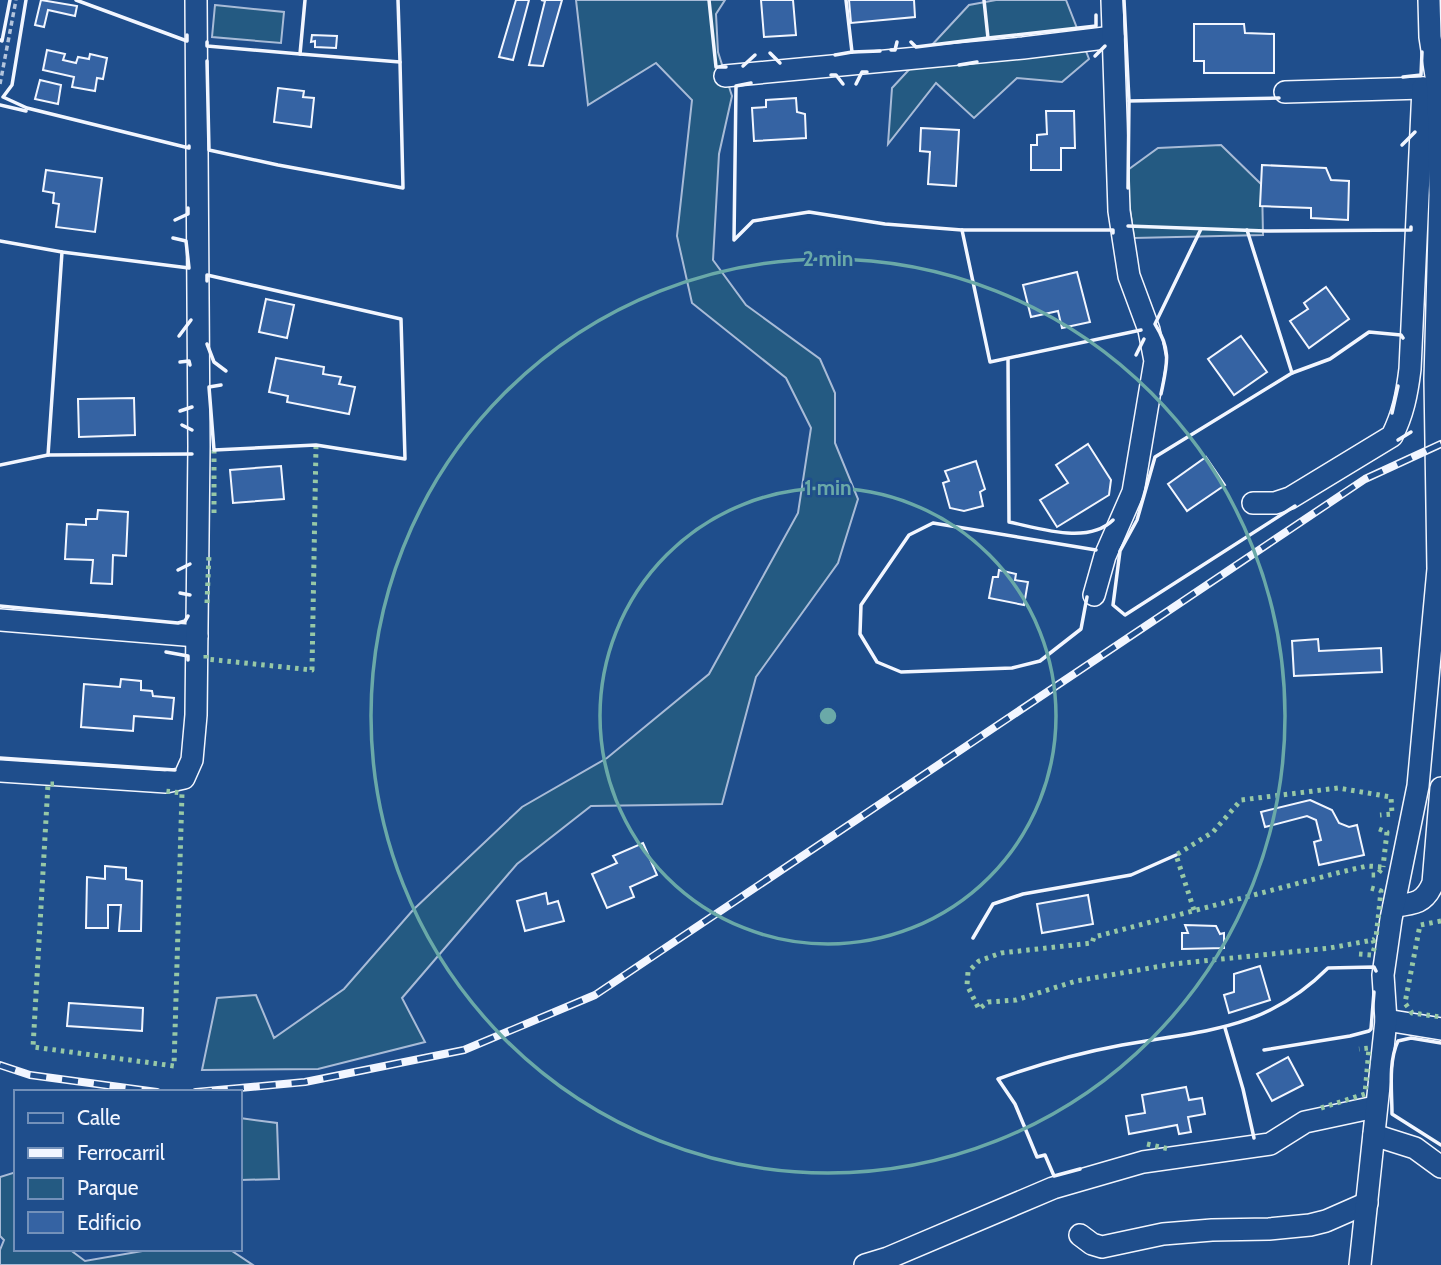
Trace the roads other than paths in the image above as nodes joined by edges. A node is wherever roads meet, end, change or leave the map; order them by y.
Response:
1 (196, 0) edge
2 (1112, 0) edge
3 (1429, 0) edge
4 (1113, 37) junction
5 (725, 76) dead end
6 (1431, 89) junction
7 (1285, 92) dead end
8 (1253, 503) dead end
9 (1094, 595) dead end
10 (0, 620) edge
11 (197, 635) junction
12 (0, 771) edge
13 (1441, 788) edge
14 (1394, 906) junction
15 (1386, 1020) junction
16 (1441, 1029) edge
17 (1375, 1107) junction
18 (1374, 1135) junction
19 (1441, 1167) edge
20 (1367, 1203) junction
21 (1080, 1235) dead end
22 (865, 1265) edge
23 (1360, 1265) edge

1 - 11 street
2 - 4 street
3 - 6 street
4 - 5 street
4 - 9 street
6 - 7 street
6 - 8 street
6 - 14 street
10 - 11 street
11 - 12 street
13 - 14 street
14 - 15 street
15 - 16 street
15 - 17 street
17 - 18 street
17 - 22 street
18 - 19 street
18 - 20 street
20 - 21 street
20 - 23 street

